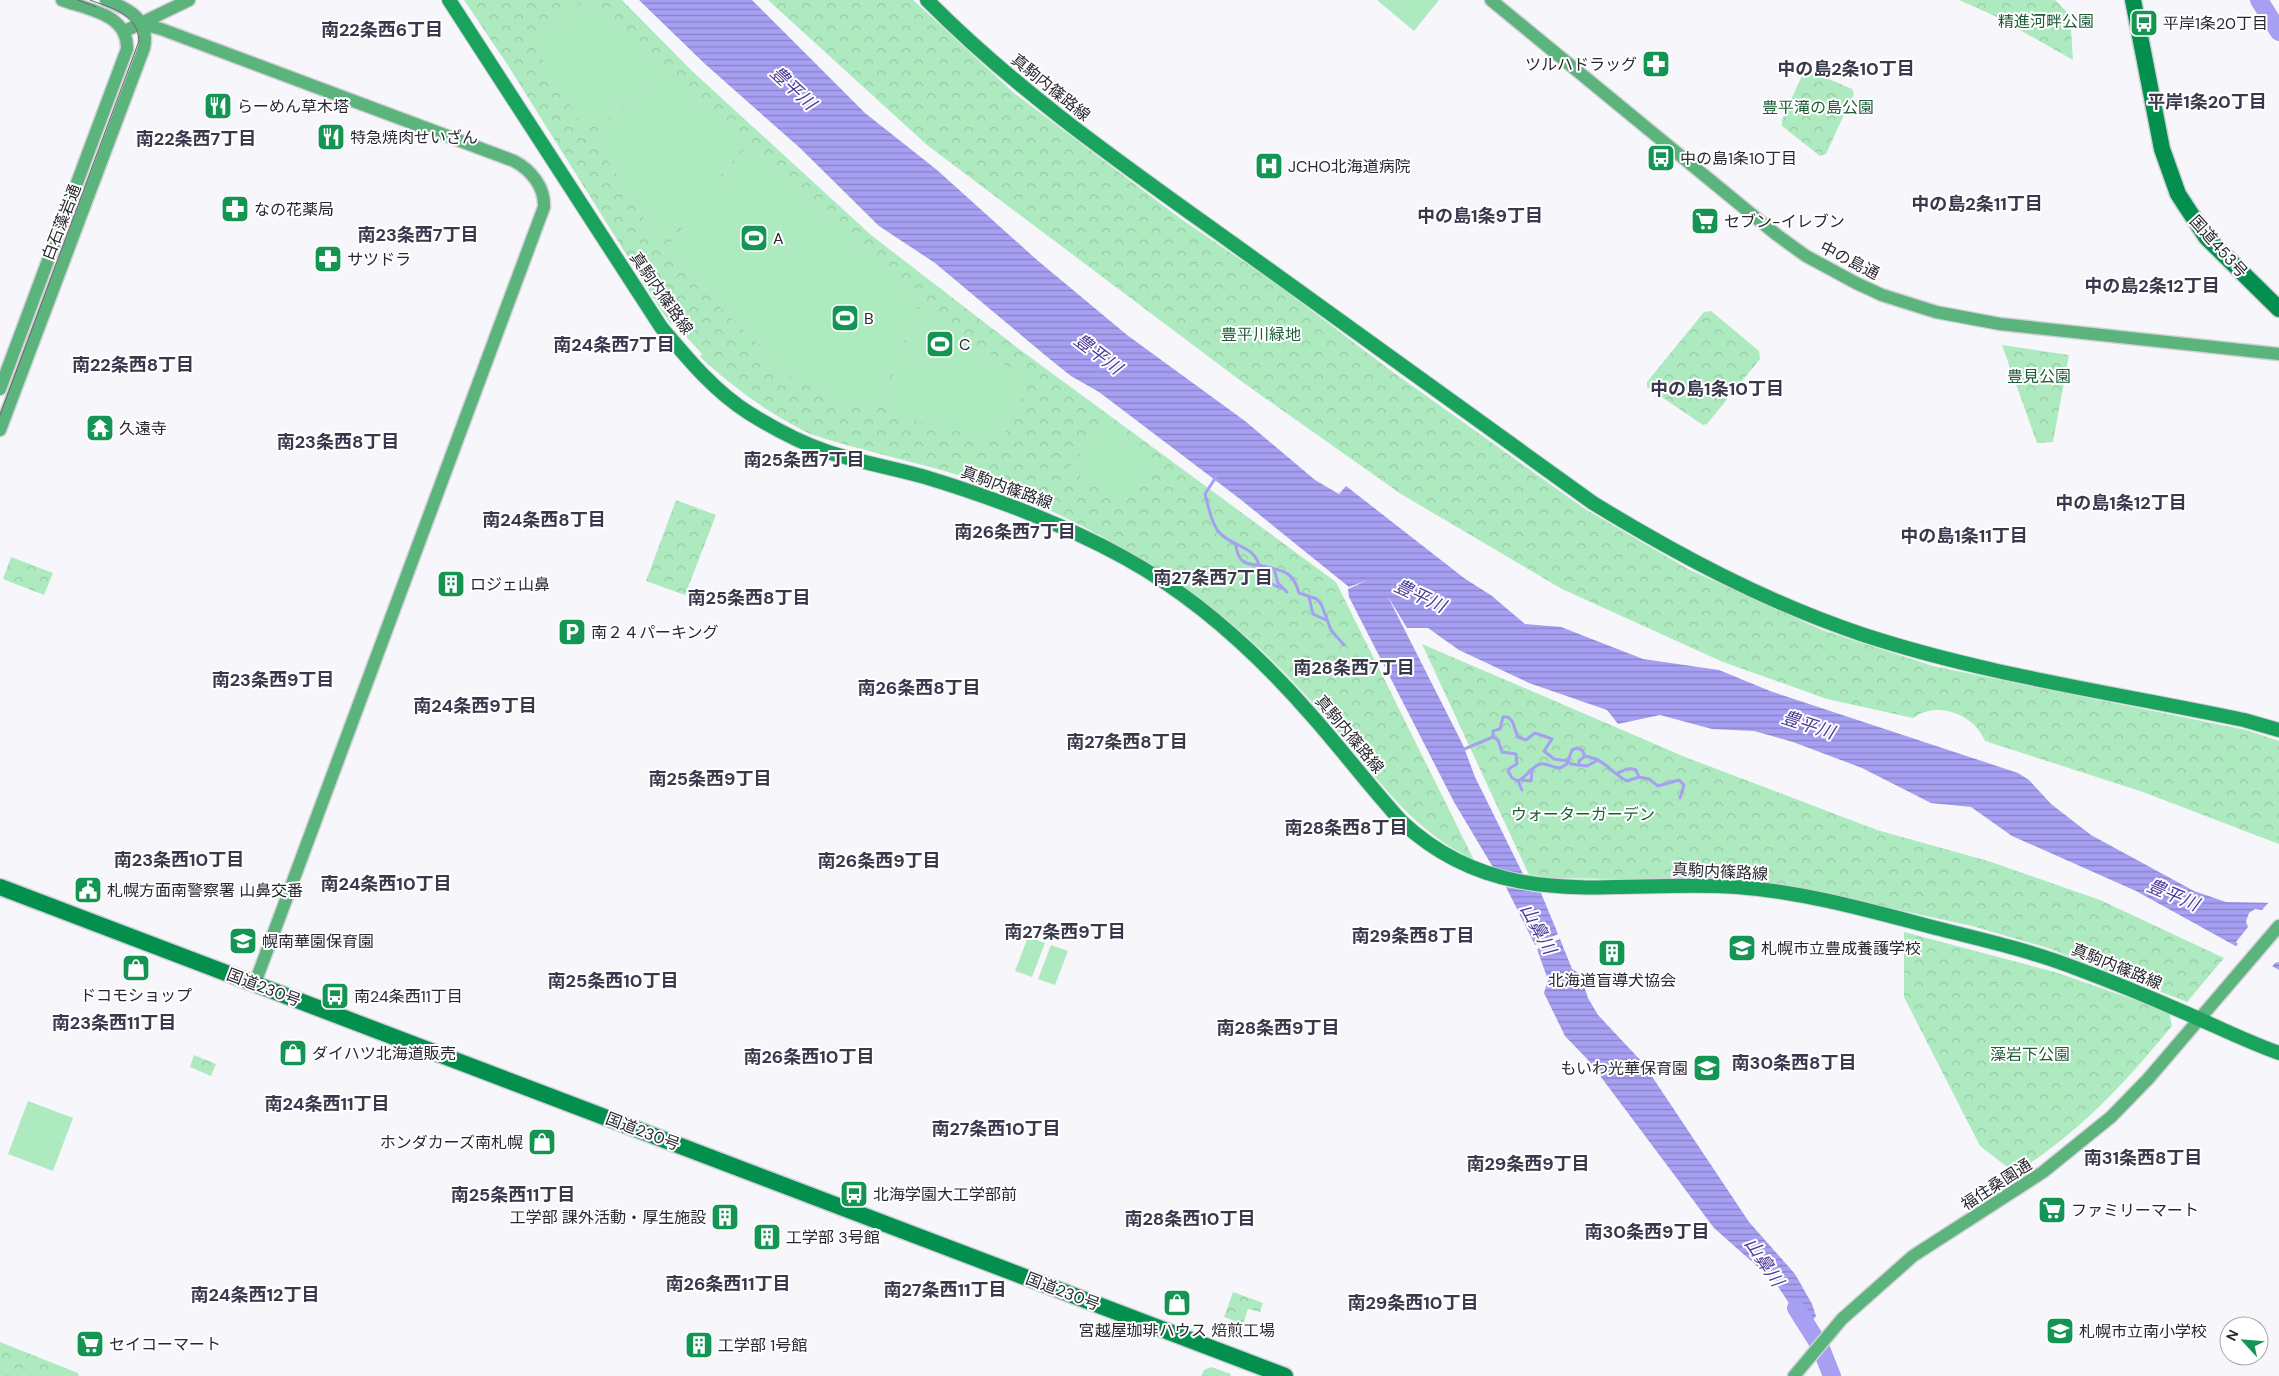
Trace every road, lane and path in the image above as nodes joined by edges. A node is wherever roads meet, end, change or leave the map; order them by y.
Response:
1 (62, 0) edge
2 (106, 0) edge
3 (189, 0) edge
4 (449, 0) edge
5 (927, 0) edge
6 (1491, 0) edge
7 (2132, 0) edge
8 (142, 24) junction
9 (125, 32) junction
10 (2279, 309) edge
11 (2279, 354) edge
12 (0, 390) edge
13 (0, 430) edge
14 (2279, 730) edge
15 (0, 887) edge
16 (2279, 926) edge
17 (255, 983) junction
18 (2204, 1015) junction
19 (2279, 1053) edge
20 (1285, 1376) edge
21 (1794, 1376) edge

1 - 9 street
2 - 8 street
3 - 8 street
4 - 18 main road, 真駒内篠路線
5 - 14 main road, 真駒内篠路線
6 - 11 street, 中の島通
7 - 10 highway, 国道453号
8 - 9 street
8 - 13 street, 白石藻岩通
8 - 17 street
9 - 12 street, 白石藻岩通
15 - 17 highway, 国道230号
16 - 18 street, 福住桑園通
17 - 20 highway, 国道230号
18 - 19 main road, 真駒内篠路線
18 - 21 street, 福住桑園通

